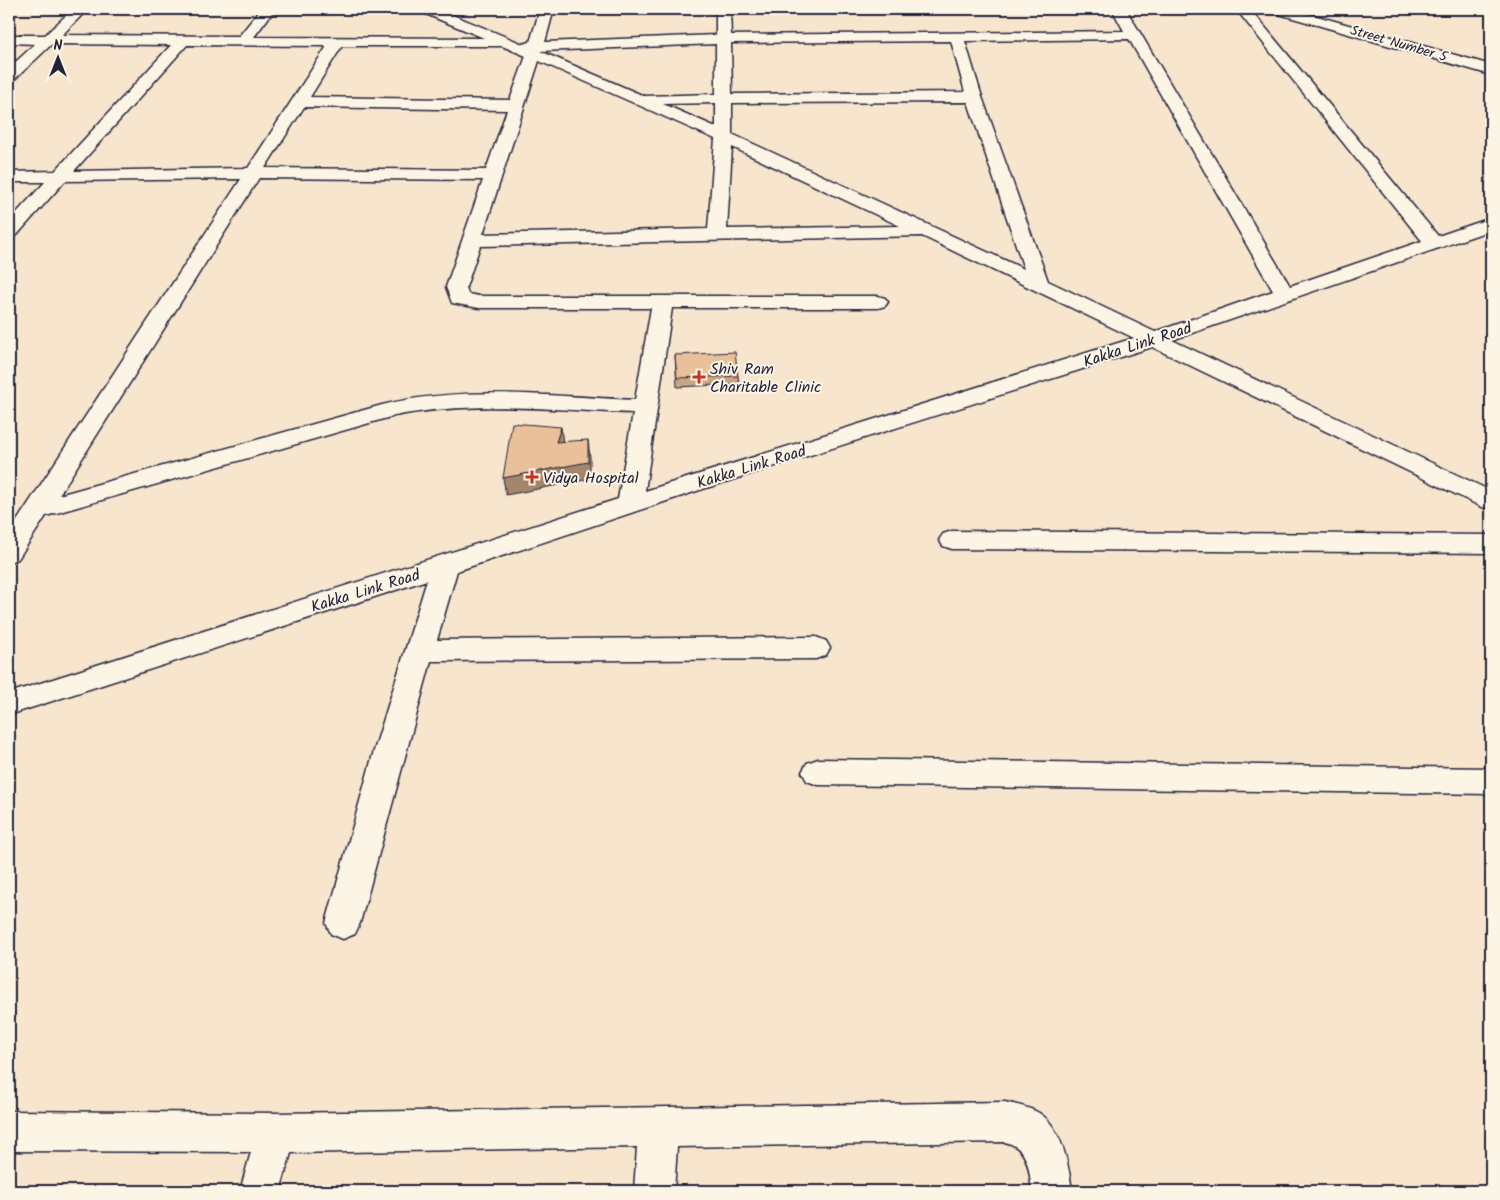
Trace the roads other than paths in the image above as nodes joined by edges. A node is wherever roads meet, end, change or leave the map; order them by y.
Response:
1 (81, 9) edge
2 (268, 9) edge
3 (426, 9) edge
4 (548, 9) edge
5 (723, 9) edge
6 (1119, 9) edge
7 (1243, 9) edge
8 (1277, 9) edge
9 (1357, 16) dead end
10 (1134, 35) junction
11 (1376, 37) junction
12 (725, 38) junction
13 (957, 38) junction
14 (9, 39) edge
15 (50, 39) junction
16 (183, 40) junction
17 (244, 40) junction
18 (338, 41) junction
19 (526, 48) junction
20 (1487, 66) edge
21 (9, 76) edge
22 (974, 97) junction
23 (642, 99) junction
24 (724, 100) junction
25 (298, 102) junction
26 (516, 105) junction
27 (724, 138) junction
28 (254, 173) junction
29 (492, 175) junction
30 (9, 177) edge
31 (61, 177) junction
32 (1491, 224) edge
33 (925, 231) junction
34 (9, 232) edge
35 (717, 234) junction
36 (473, 240) junction
37 (1434, 243) junction
38 (1039, 285) junction
39 (1285, 294) junction
40 (878, 302) dead end
41 (662, 303) junction
42 (1154, 339) junction
43 (645, 407) junction
44 (1454, 483) junction
45 (1491, 484) edge
46 (1491, 501) edge
47 (630, 504) junction
48 (36, 510) junction
49 (952, 540) dead end
50 (1491, 544) edge
51 (9, 553) edge
52 (446, 565) junction
53 (816, 648) dead end
54 (420, 651) junction
55 (9, 704) edge
56 (818, 772) dead end
57 (1491, 781) edge
58 (343, 923) dead end
59 (659, 1128) junction
60 (9, 1131) edge
61 (278, 1133) junction
62 (260, 1191) edge
63 (654, 1191) edge
64 (1052, 1191) edge

1 - 15 street
2 - 17 street
3 - 19 street
4 - 19 street
5 - 12 street
6 - 10 street
7 - 37 street
8 - 11 street, Street Number 5
9 - 11 street
10 - 13 street
10 - 39 street
11 - 20 street, Street Number 5
12 - 13 street
12 - 19 street
12 - 24 street
13 - 22 street
14 - 15 street
15 - 16 street
15 - 21 street
16 - 17 street
16 - 31 street
17 - 18 street
18 - 19 street
18 - 25 street
19 - 23 street
19 - 26 street
22 - 24 street
22 - 38 street
23 - 24 street
23 - 27 street
24 - 27 street
25 - 26 street
25 - 28 street
26 - 29 street
27 - 33 street
27 - 35 street
28 - 29 street
28 - 31 street
28 - 48 street
29 - 36 street
30 - 31 street
31 - 34 street
32 - 37 street, Kakka Link Road
33 - 35 street
33 - 38 street
35 - 36 street
36 - 41 street
37 - 39 street, Kakka Link Road
38 - 42 street
39 - 42 street, Kakka Link Road
40 - 41 street
41 - 43 street
42 - 44 street
42 - 47 street, Kakka Link Road
43 - 47 street
43 - 48 street
44 - 45 street
44 - 46 street
47 - 52 street, Kakka Link Road
48 - 51 street
49 - 50 street
52 - 54 street
52 - 55 street, Kakka Link Road
53 - 54 street
54 - 58 street
56 - 57 street
59 - 61 street
59 - 63 street
59 - 64 street
60 - 61 street
61 - 62 street

